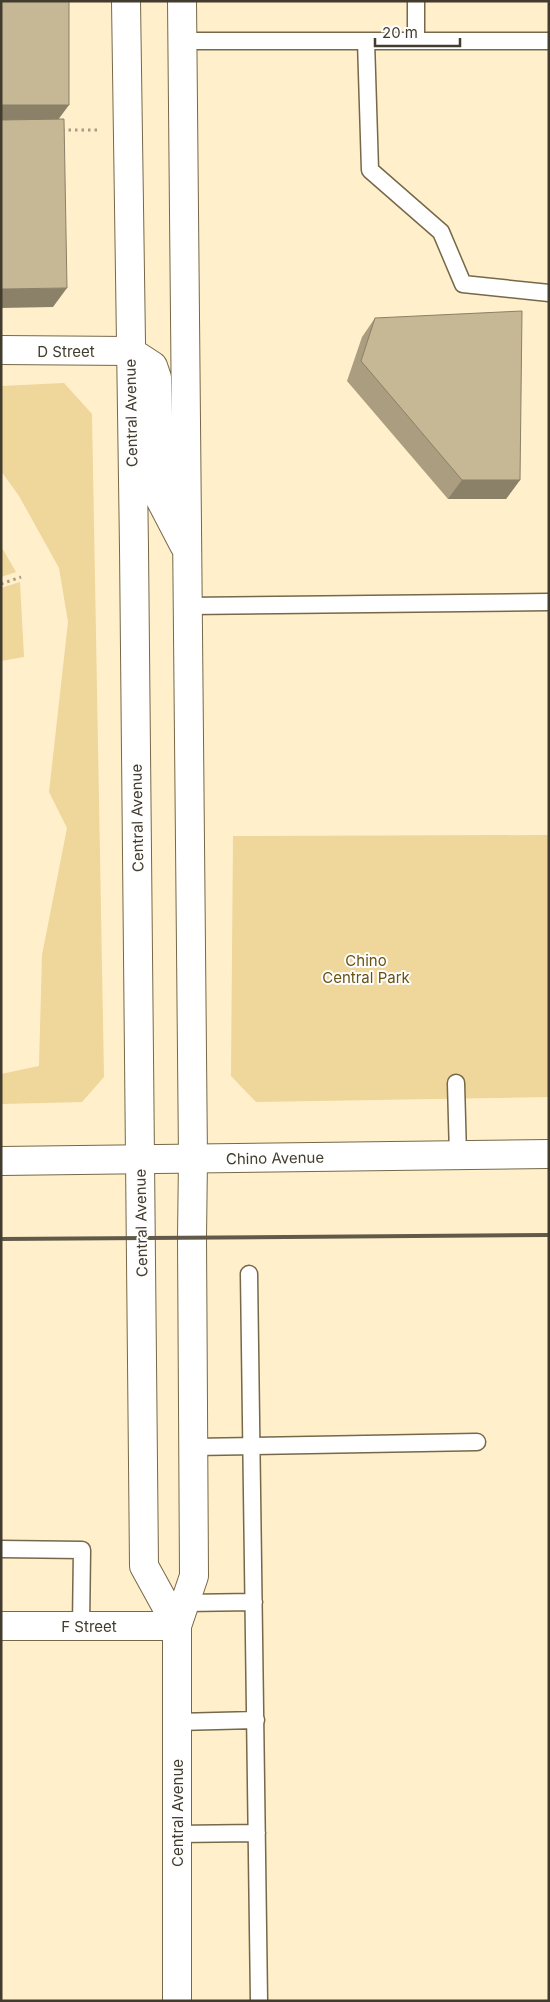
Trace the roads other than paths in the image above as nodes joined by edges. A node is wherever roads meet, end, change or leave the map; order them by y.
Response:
1 (126, 1) edge
2 (182, 1) edge
3 (416, 1) edge
4 (182, 41) junction
5 (366, 41) junction
6 (416, 41) junction
7 (549, 41) edge
8 (549, 292) edge
9 (1, 350) edge
10 (130, 351) junction
11 (187, 551) junction
12 (549, 602) edge
13 (188, 606) junction
14 (456, 1083) dead end
15 (549, 1154) edge
16 (458, 1156) junction
17 (140, 1159) junction
18 (193, 1159) junction
19 (1, 1161) edge
20 (249, 1274) dead end
21 (477, 1442) dead end
22 (252, 1446) junction
23 (193, 1447) junction
24 (1, 1549) edge
25 (254, 1602) junction
26 (181, 1615) junction
27 (1, 1626) edge
28 (82, 1626) junction
29 (256, 1720) junction
30 (177, 1722) junction
31 (257, 1833) junction
32 (177, 1834) junction
33 (177, 2001) edge
34 (259, 2001) edge

1 - 10 main road, Central Avenue
2 - 4 main road, Central Avenue
3 - 6 lane
4 - 5 lane
4 - 11 main road, Central Avenue
5 - 6 lane
5 - 8 lane
6 - 7 lane
9 - 10 main road, D Street
10 - 11 main road
10 - 17 main road, Central Avenue
11 - 13 main road, Central Avenue
12 - 13 lane
13 - 18 main road, Central Avenue
14 - 16 lane
15 - 16 main road, Chino Avenue
16 - 18 main road, Chino Avenue
17 - 18 main road, Chino Avenue
17 - 19 main road, Chino Avenue
17 - 26 main road, Central Avenue
18 - 23 main road, Central Avenue
20 - 22 lane
21 - 22 lane
22 - 23 lane
22 - 25 lane
23 - 26 main road, Central Avenue
24 - 28 lane
25 - 26 lane
25 - 29 lane
26 - 28 main road, F Street
26 - 30 main road, Central Avenue
27 - 28 main road, F Street
29 - 30 lane
29 - 31 lane
30 - 32 main road, Central Avenue
31 - 32 lane
31 - 34 lane
32 - 33 main road, Central Avenue

